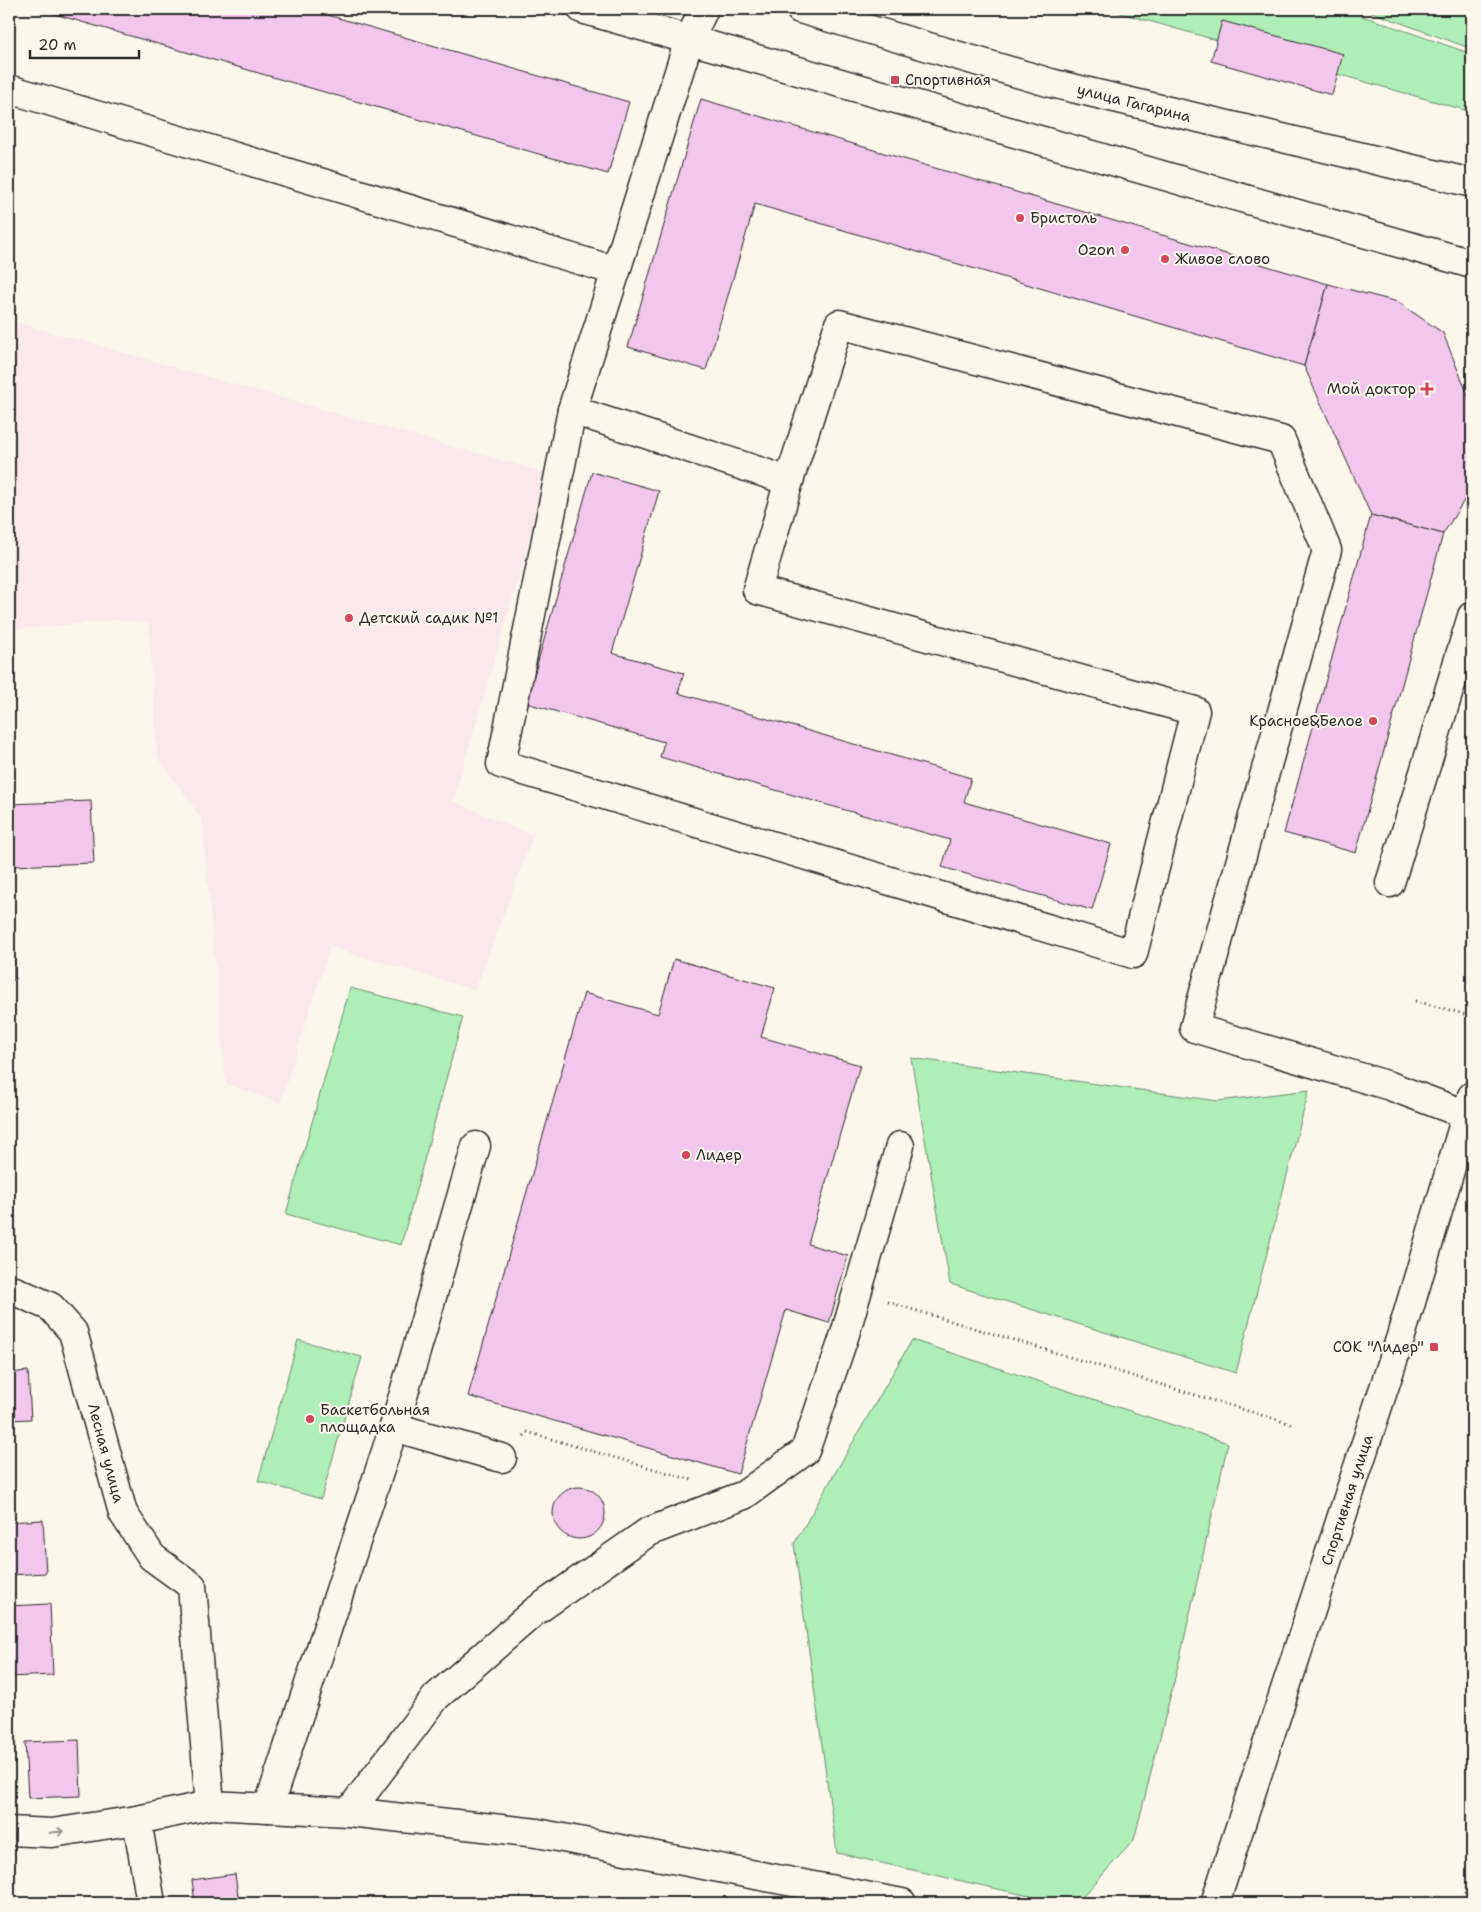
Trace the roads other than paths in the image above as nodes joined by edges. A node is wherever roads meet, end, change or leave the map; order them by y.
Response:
1 (582, 9) edge
2 (704, 9) edge
3 (800, 9) edge
4 (689, 40) junction
5 (9, 89) edge
6 (1472, 183) edge
7 (1472, 264) edge
8 (616, 271) junction
9 (572, 410) junction
10 (789, 481) junction
11 (1472, 616) edge
12 (1390, 883) dead end
13 (1469, 1105) edge
14 (476, 1146) dead end
15 (900, 1146) dead end
16 (9, 1292) edge
17 (394, 1426) junction
18 (502, 1458) dead end
19 (210, 1805) junction
20 (268, 1808) junction
21 (349, 1812) junction
22 (137, 1820) junction
23 (9, 1831) edge
24 (151, 1903) edge
25 (902, 1903) edge
26 (1215, 1903) edge

1 - 4 street
2 - 4 street
3 - 6 street, улица Гагарина
4 - 7 street
4 - 8 street
5 - 8 street
8 - 9 street
9 - 10 street
9 - 10 street
10 - 13 street
11 - 12 street
13 - 26 street, Спортивная улица
14 - 17 street
15 - 21 street
16 - 19 street, Лесная улица
17 - 18 street
17 - 20 street
19 - 20 street
19 - 22 street
20 - 21 street
21 - 25 street
23 -> 22 street
22 - 24 street

